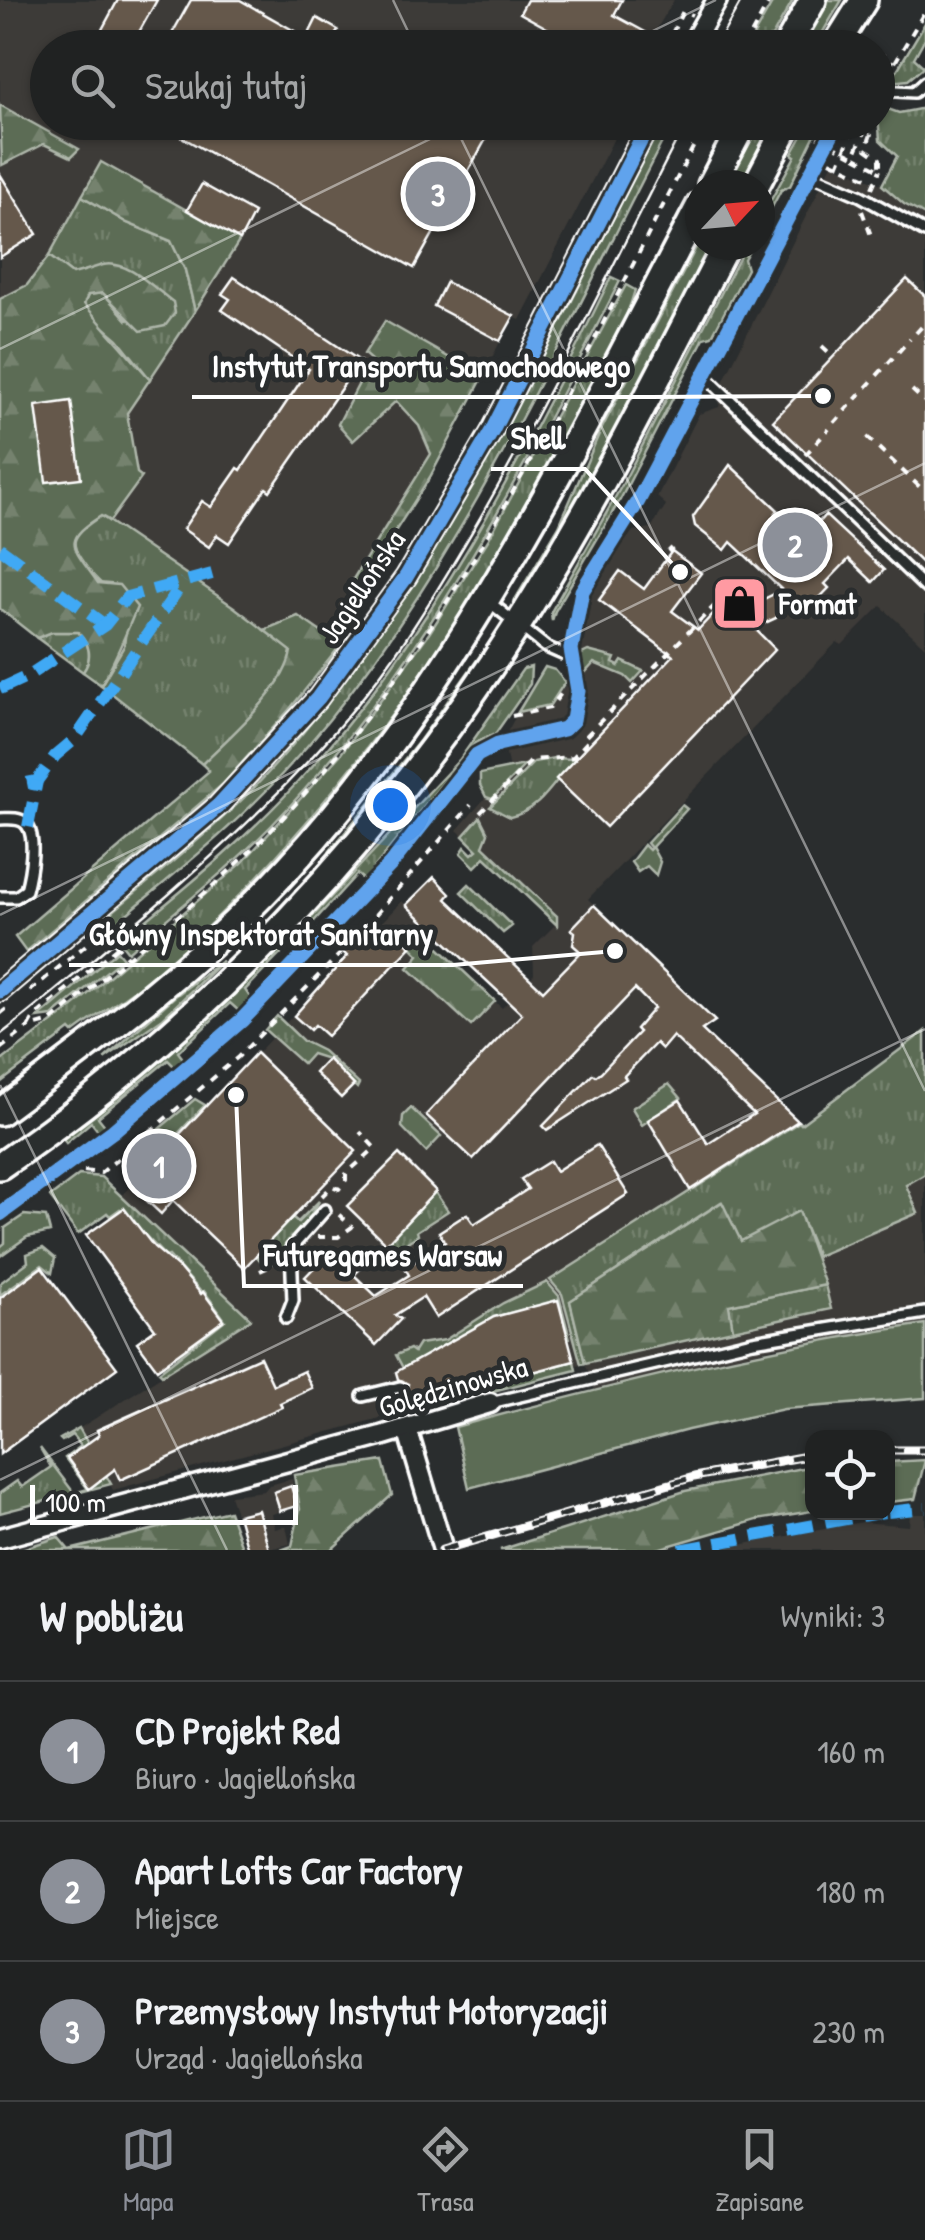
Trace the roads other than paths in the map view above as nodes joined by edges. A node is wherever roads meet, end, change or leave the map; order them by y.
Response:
1 (716, 0) edge
2 (814, 0) edge
3 (864, 0) edge
4 (700, 30) edge
5 (796, 30) edge
6 (845, 30) edge
7 (925, 82) edge
8 (895, 91) edge
9 (641, 140) edge
10 (735, 140) edge
11 (787, 140) edge
12 (828, 140) edge
13 (719, 170) edge
14 (766, 170) edge
15 (810, 174) junction
16 (925, 232) edge
17 (685, 233) edge
18 (718, 260) edge
19 (704, 375) junction
20 (925, 587) edge
21 (486, 600) junction
22 (519, 624) junction
23 (572, 649) junction
24 (0, 819) edge
25 (0, 897) edge
26 (8, 997) edge
27 (0, 1112) edge
28 (0, 1166) edge
29 (325, 1210) dead end
30 (0, 1214) edge
31 (925, 1312) edge
32 (286, 1318) dead end
33 (400, 1386) dead end
34 (363, 1396) dead end
35 (490, 1403) joint
36 (406, 1429) junction
37 (0, 1538) edge
38 (443, 1550) edge

1 - 4 street
2 - 5 main road
3 - 6 main road
7 - 8 lane
9 - 26 street, Jagiellońska
10 - 13 main road
11 - 14 main road
12 - 15 lane
15 - 16 lane
15 - 19 lane
17 - 21 main road
18 - 22 main road
19 - 20 lane
19 - 23 lane
21 - 22 lane
21 - 27 main road
22 - 23 lane
22 - 28 main road
23 - 30 lane
24 - 25 lane
29 - 32 lane
31 - 35 lane, Golędzinowska
33 - 34 lane
35 - 36 street, Golędzinowska
36 - 37 street, Golędzinowska
36 - 38 street

